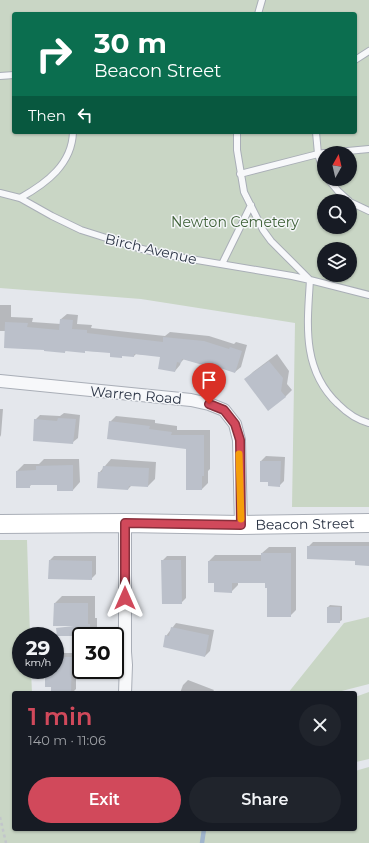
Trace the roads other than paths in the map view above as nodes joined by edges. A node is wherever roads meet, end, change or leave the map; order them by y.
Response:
1 (262, 0) edge
2 (259, 12) edge
3 (369, 51) edge
4 (357, 59) edge
5 (12, 75) edge
6 (0, 76) edge
7 (73, 134) edge
8 (237, 134) edge
9 (317, 134) edge
10 (320, 146) edge
11 (369, 149) edge
12 (357, 150) edge
13 (317, 154) edge
14 (240, 174) junction
15 (334, 186) edge
16 (0, 193) edge
17 (341, 194) edge
18 (20, 198) junction
19 (251, 205) junction
20 (357, 205) edge
21 (369, 211) edge
22 (222, 264) junction
23 (310, 280) junction
24 (369, 295) edge
25 (0, 381) edge
26 (369, 423) edge
27 (125, 523) junction
28 (369, 523) edge
29 (0, 524) edge
30 (241, 525) junction
31 (125, 691) edge

1 - 2 lane
3 - 4 lane
5 - 6 lane
7 - 18 lane
8 - 14 lane
9 - 10 lane
11 - 12 lane
13 - 14 lane
14 - 19 lane
15 - 17 lane
16 - 18 lane, Birch Avenue
18 - 22 lane, Birch Avenue
19 - 22 lane
19 - 23 lane
20 - 21 lane
22 - 23 lane, Birch Avenue
23 - 24 lane, Birch Avenue
23 - 26 lane
25 - 30 street, Warren Road
27 - 29 main road, Beacon Street
27 - 30 main road, Beacon Street
27 - 31 street
28 - 30 main road, Beacon Street

